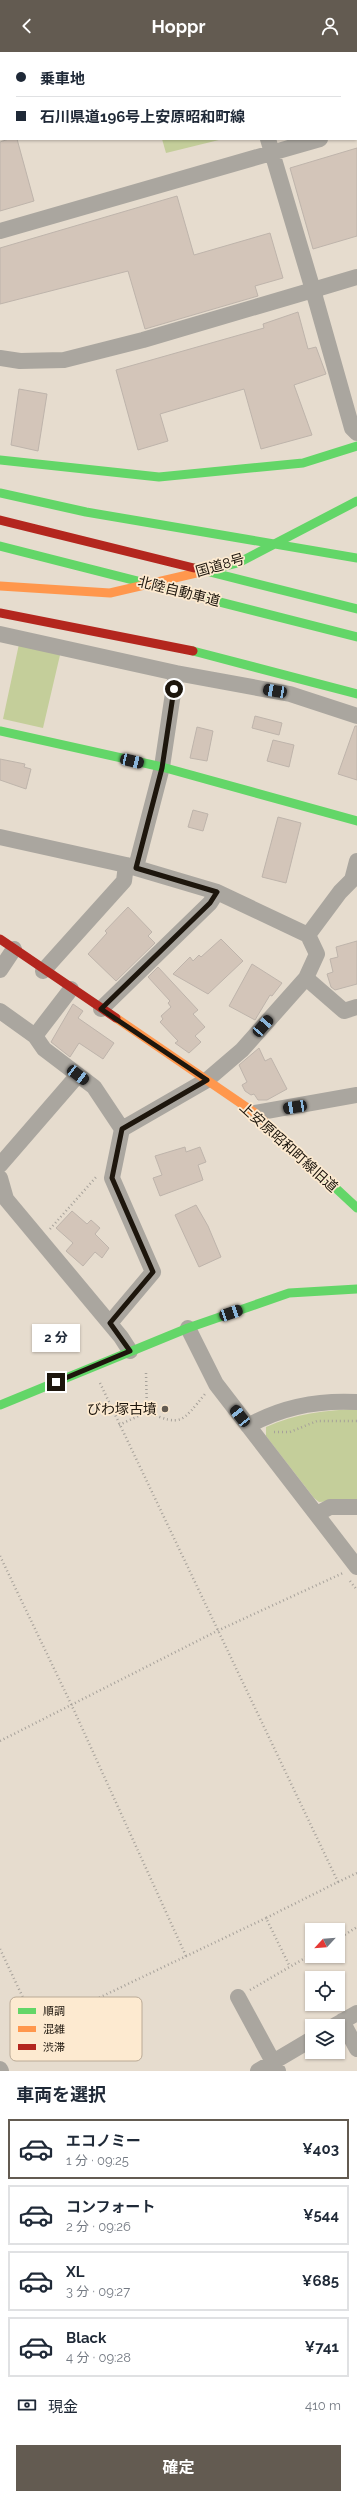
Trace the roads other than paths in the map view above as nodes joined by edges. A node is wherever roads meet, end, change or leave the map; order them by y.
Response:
1 (313, 140) edge
2 (270, 146) edge
3 (0, 231) edge
4 (357, 277) edge
5 (313, 290) junction
6 (0, 358) edge
7 (357, 433) edge
8 (357, 446) edge
9 (0, 460) edge
10 (0, 493) edge
11 (65, 497) dead end
12 (357, 501) edge
13 (0, 520) edge
14 (162, 525) junction
15 (0, 546) edge
16 (357, 558) edge
17 (0, 586) edge
18 (357, 609) edge
19 (0, 613) edge
20 (0, 634) edge
21 (357, 637) edge
22 (176, 673) junction
23 (357, 694) edge
24 (357, 716) edge
25 (0, 731) edge
26 (162, 768) junction
27 (357, 821) edge
28 (0, 837) edge
29 (357, 861) edge
30 (131, 866) junction
31 (354, 883) edge
32 (217, 892) junction
33 (308, 935) junction
34 (0, 939) edge
35 (14, 949) junction
36 (0, 970) edge
37 (43, 971) junction
38 (306, 978) junction
39 (71, 989) junction
40 (357, 1007) edge
41 (101, 1009) junction
42 (0, 1011) edge
43 (35, 1036) junction
44 (78, 1075) junction
45 (207, 1080) junction
46 (357, 1095) edge
47 (255, 1113) junction
48 (122, 1129) junction
49 (0, 1165) edge
50 (0, 1178) edge
51 (357, 1208) edge
52 (357, 1289) edge
53 (110, 1323) junction
54 (188, 1328) junction
55 (130, 1351) junction
56 (357, 1402) edge
57 (0, 1405) edge
58 (248, 1426) junction
59 (357, 1507) edge
60 (316, 1514) junction
61 (357, 1567) edge
62 (238, 1997) road end
63 (357, 2013) edge
64 (345, 2020) edge
65 (345, 2033) edge
66 (305, 2044) edge
67 (357, 2049) edge
68 (275, 2067) edge
69 (258, 2071) edge

1 - 2 street
2 - 3 street
2 - 5 street
4 - 5 street
5 - 6 street
5 - 7 street
8 - 9 main road
10 - 14 main road
11 - 14 main road
12 - 17 main road, 国道8号
13 - 18 main road, 北陸自動車道
14 - 16 main road
15 - 21 main road, 北陸自動車道
19 - 23 main road
20 - 22 street
22 - 24 street
22 - 26 street
25 - 26 main road
26 - 27 main road
26 - 30 street
28 - 30 street
29 - 31 street
30 - 32 street
30 - 37 street
31 - 33 street
32 - 33 street
32 - 41 street
33 - 38 street
34 - 35 main road, 上安原昭和町線旧道
35 - 36 street
35 - 37 main road, 上安原昭和町線旧道
37 - 39 main road, 上安原昭和町線旧道
38 - 40 street
38 - 45 street
39 - 41 main road, 上安原昭和町線旧道
39 - 43 street
41 - 45 main road, 上安原昭和町線旧道
42 - 43 street
43 - 44 street
44 - 48 street
44 - 49 street
45 - 47 main road, 上安原昭和町線旧道
45 - 48 street
46 - 47 street
47 - 51 main road, 上安原昭和町線旧道
48 - 53 street
50 - 53 street
52 - 54 main road
53 - 55 street
54 - 55 main road
54 - 58 street
55 - 57 main road
56 - 58 street
58 - 60 street
59 - 60 street
60 - 61 street
62 - 68 street
63 - 64 street
65 - 67 street
66 - 68 street
68 - 69 street

